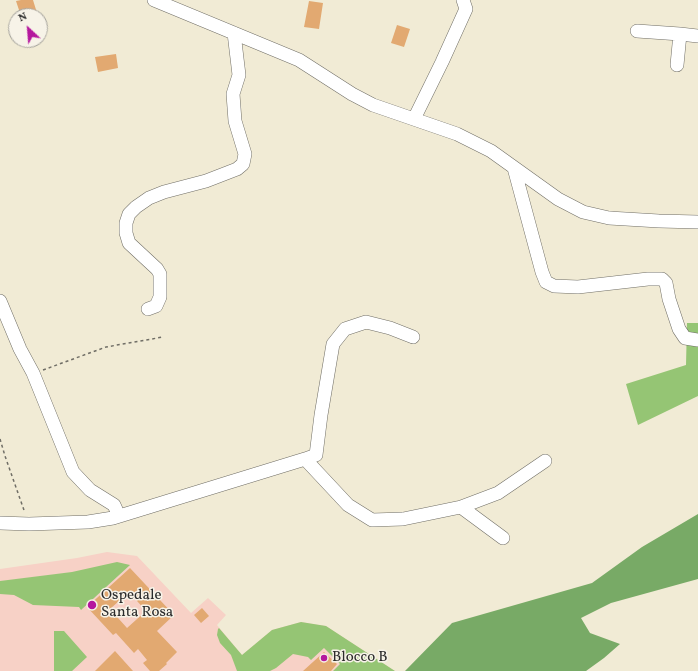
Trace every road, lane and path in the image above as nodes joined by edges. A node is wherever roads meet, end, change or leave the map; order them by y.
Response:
1 (155, 0) edge
2 (463, 0) edge
3 (637, 31) dead end
4 (234, 32) junction
5 (680, 34) junction
6 (698, 36) edge
7 (677, 65) dead end
8 (414, 119) junction
9 (514, 168) junction
10 (698, 222) edge
11 (0, 301) edge
12 (148, 309) dead end
13 (163, 337) dead end
14 (413, 337) dead end
15 (698, 340) edge
16 (33, 373) junction
17 (0, 438) edge
18 (305, 459) junction
19 (545, 461) dead end
20 (461, 507) junction
21 (119, 516) junction
22 (0, 523) edge
23 (30, 524) junction
24 (503, 538) dead end

1 - 4 street
2 - 8 street
3 - 5 street
4 - 8 street
4 - 12 street
5 - 6 street
5 - 7 street
8 - 9 street
9 - 10 street
9 - 15 street
11 - 16 street
13 - 16 path
14 - 18 street
16 - 21 street
17 - 23 path
18 - 20 street
18 - 21 street
19 - 20 street
20 - 24 street
21 - 23 street
22 - 23 street

